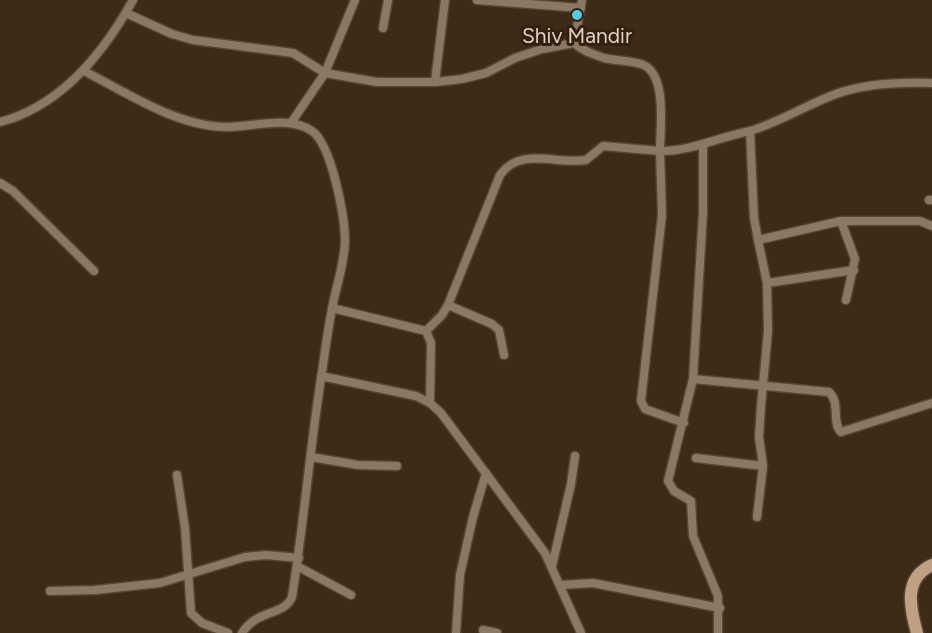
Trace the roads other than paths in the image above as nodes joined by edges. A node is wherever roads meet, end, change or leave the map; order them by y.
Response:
1 (133, 0) edge
2 (355, 0) edge
3 (388, 0) edge
4 (445, 0) edge
5 (477, 0) edge
6 (581, 4) edge
7 (126, 13) junction
8 (383, 28) dead end
9 (574, 43) junction
10 (84, 71) junction
11 (325, 73) junction
12 (435, 82) junction
13 (932, 83) edge
14 (0, 122) edge
15 (291, 123) junction
16 (750, 131) junction
17 (703, 144) junction
18 (660, 151) junction
19 (0, 183) edge
20 (841, 221) junction
21 (932, 226) edge
22 (758, 240) junction
23 (854, 270) junction
24 (94, 271) dead end
25 (767, 283) junction
26 (846, 300) dead end
27 (448, 305) junction
28 (332, 308) junction
29 (426, 331) junction
30 (504, 355) dead end
31 (321, 376) junction
32 (693, 380) junction
33 (764, 387) junction
34 (430, 403) junction
35 (932, 403) edge
36 (684, 423) junction
37 (575, 456) dead end
38 (311, 457) junction
39 (696, 459) dead end
40 (397, 466) dead end
41 (763, 466) junction
42 (486, 473) junction
43 (177, 475) dead end
44 (758, 517) dead end
45 (298, 562) junction
46 (932, 566) edge
47 (552, 567) junction
48 (186, 576) junction
49 (561, 585) junction
50 (50, 591) dead end
51 (351, 595) dead end
52 (720, 608) junction
53 (483, 630) dead end
54 (228, 633) edge
55 (242, 633) edge
56 (456, 633) edge
57 (496, 633) edge
58 (581, 633) edge
59 (718, 633) edge
60 (917, 633) edge

1 - 7 street
2 - 11 street
3 - 8 street
4 - 12 street
5 - 6 street
6 - 9 street
7 - 10 street
7 - 11 street
9 - 12 street
9 - 18 street
10 - 14 street
10 - 15 street
11 - 12 street
11 - 15 street
13 - 16 street
15 - 28 street
16 - 17 street
16 - 22 street
17 - 18 street
17 - 32 street
18 - 27 street
18 - 36 street
19 - 24 street
20 - 21 street
20 - 22 street
20 - 23 street
22 - 25 street
23 - 25 street
23 - 26 street
25 - 33 street
27 - 29 street
27 - 30 street
28 - 29 street
28 - 31 street
29 - 34 street
31 - 34 street
31 - 38 street
32 - 33 street
32 - 36 street
33 - 35 street
33 - 41 street
34 - 42 street
36 - 52 street
37 - 47 street
38 - 40 street
38 - 45 street
39 - 41 street
41 - 44 street
42 - 47 street
42 - 56 street
43 - 48 street
45 - 48 street
45 - 51 street
45 - 55 street
46 - 60 main road
47 - 49 street
48 - 50 street
48 - 54 street
49 - 52 street
49 - 58 street
52 - 59 street
53 - 57 street

